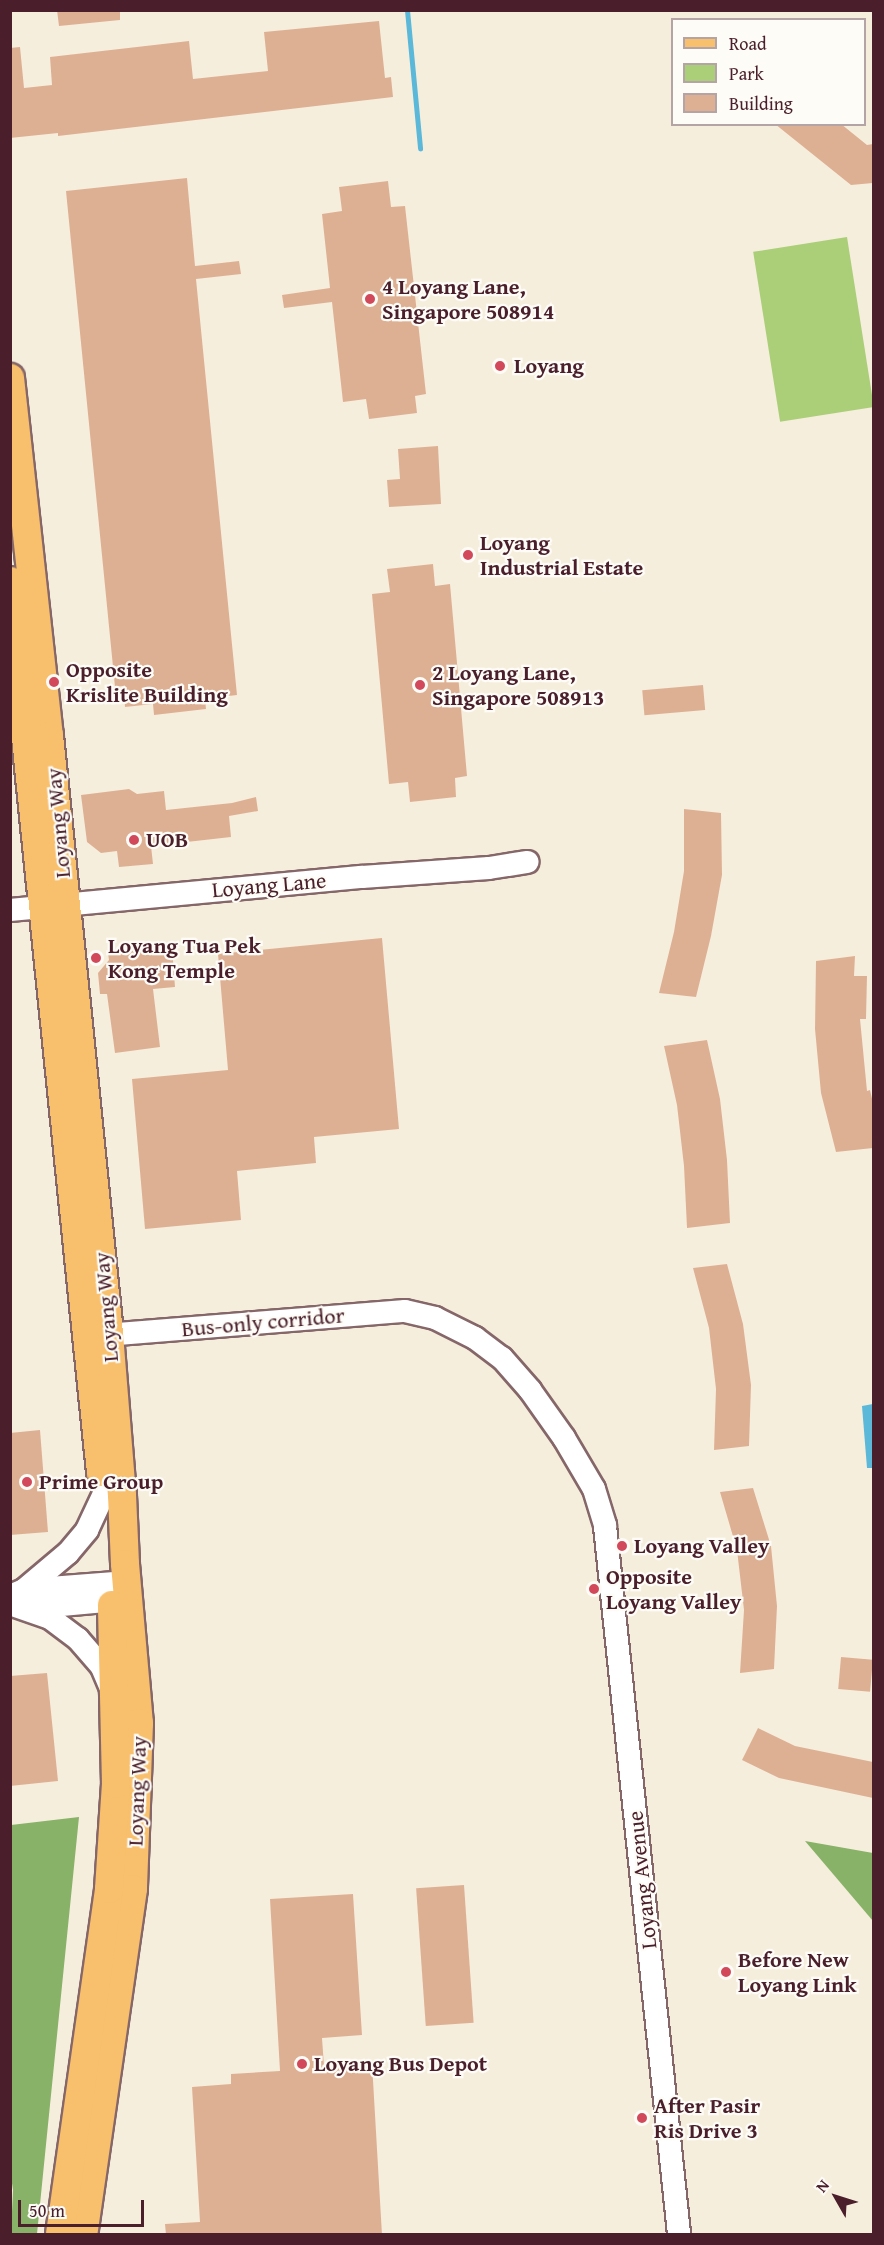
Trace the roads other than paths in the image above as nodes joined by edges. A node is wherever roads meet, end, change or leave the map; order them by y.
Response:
1 (10, 378) edge
2 (10, 582) edge
3 (528, 862) dead end
4 (55, 905) junction
5 (10, 910) edge
6 (105, 1293) junction
7 (152, 1331) junction
8 (98, 1335) junction
9 (104, 1496) junction
10 (605, 1526) joint
11 (120, 1591) junction
12 (17, 1600) edge
13 (115, 1698) junction
14 (60, 2235) edge
15 (83, 2235) edge
16 (680, 2235) edge

1 - 4 main road, Loyang Way
2 - 4 main road, Loyang Way
3 - 4 street, Loyang Lane
4 - 5 street, Loyang Lane
4 - 6 main road, Loyang Way
4 - 8 main road, Loyang Way
6 - 7 street
6 - 8 main road, Loyang Way
7 - 8 street, Bus-only corridor
7 - 10 street, Bus-only corridor
8 - 9 main road, Loyang Way
8 - 11 main road, Loyang Way
9 - 11 main road, Loyang Way
9 - 12 street
10 - 16 street, Loyang Avenue
11 - 12 street
11 - 13 main road, Loyang Way
11 - 15 main road, Loyang Way
12 - 13 street
13 - 14 main road, Loyang Way

